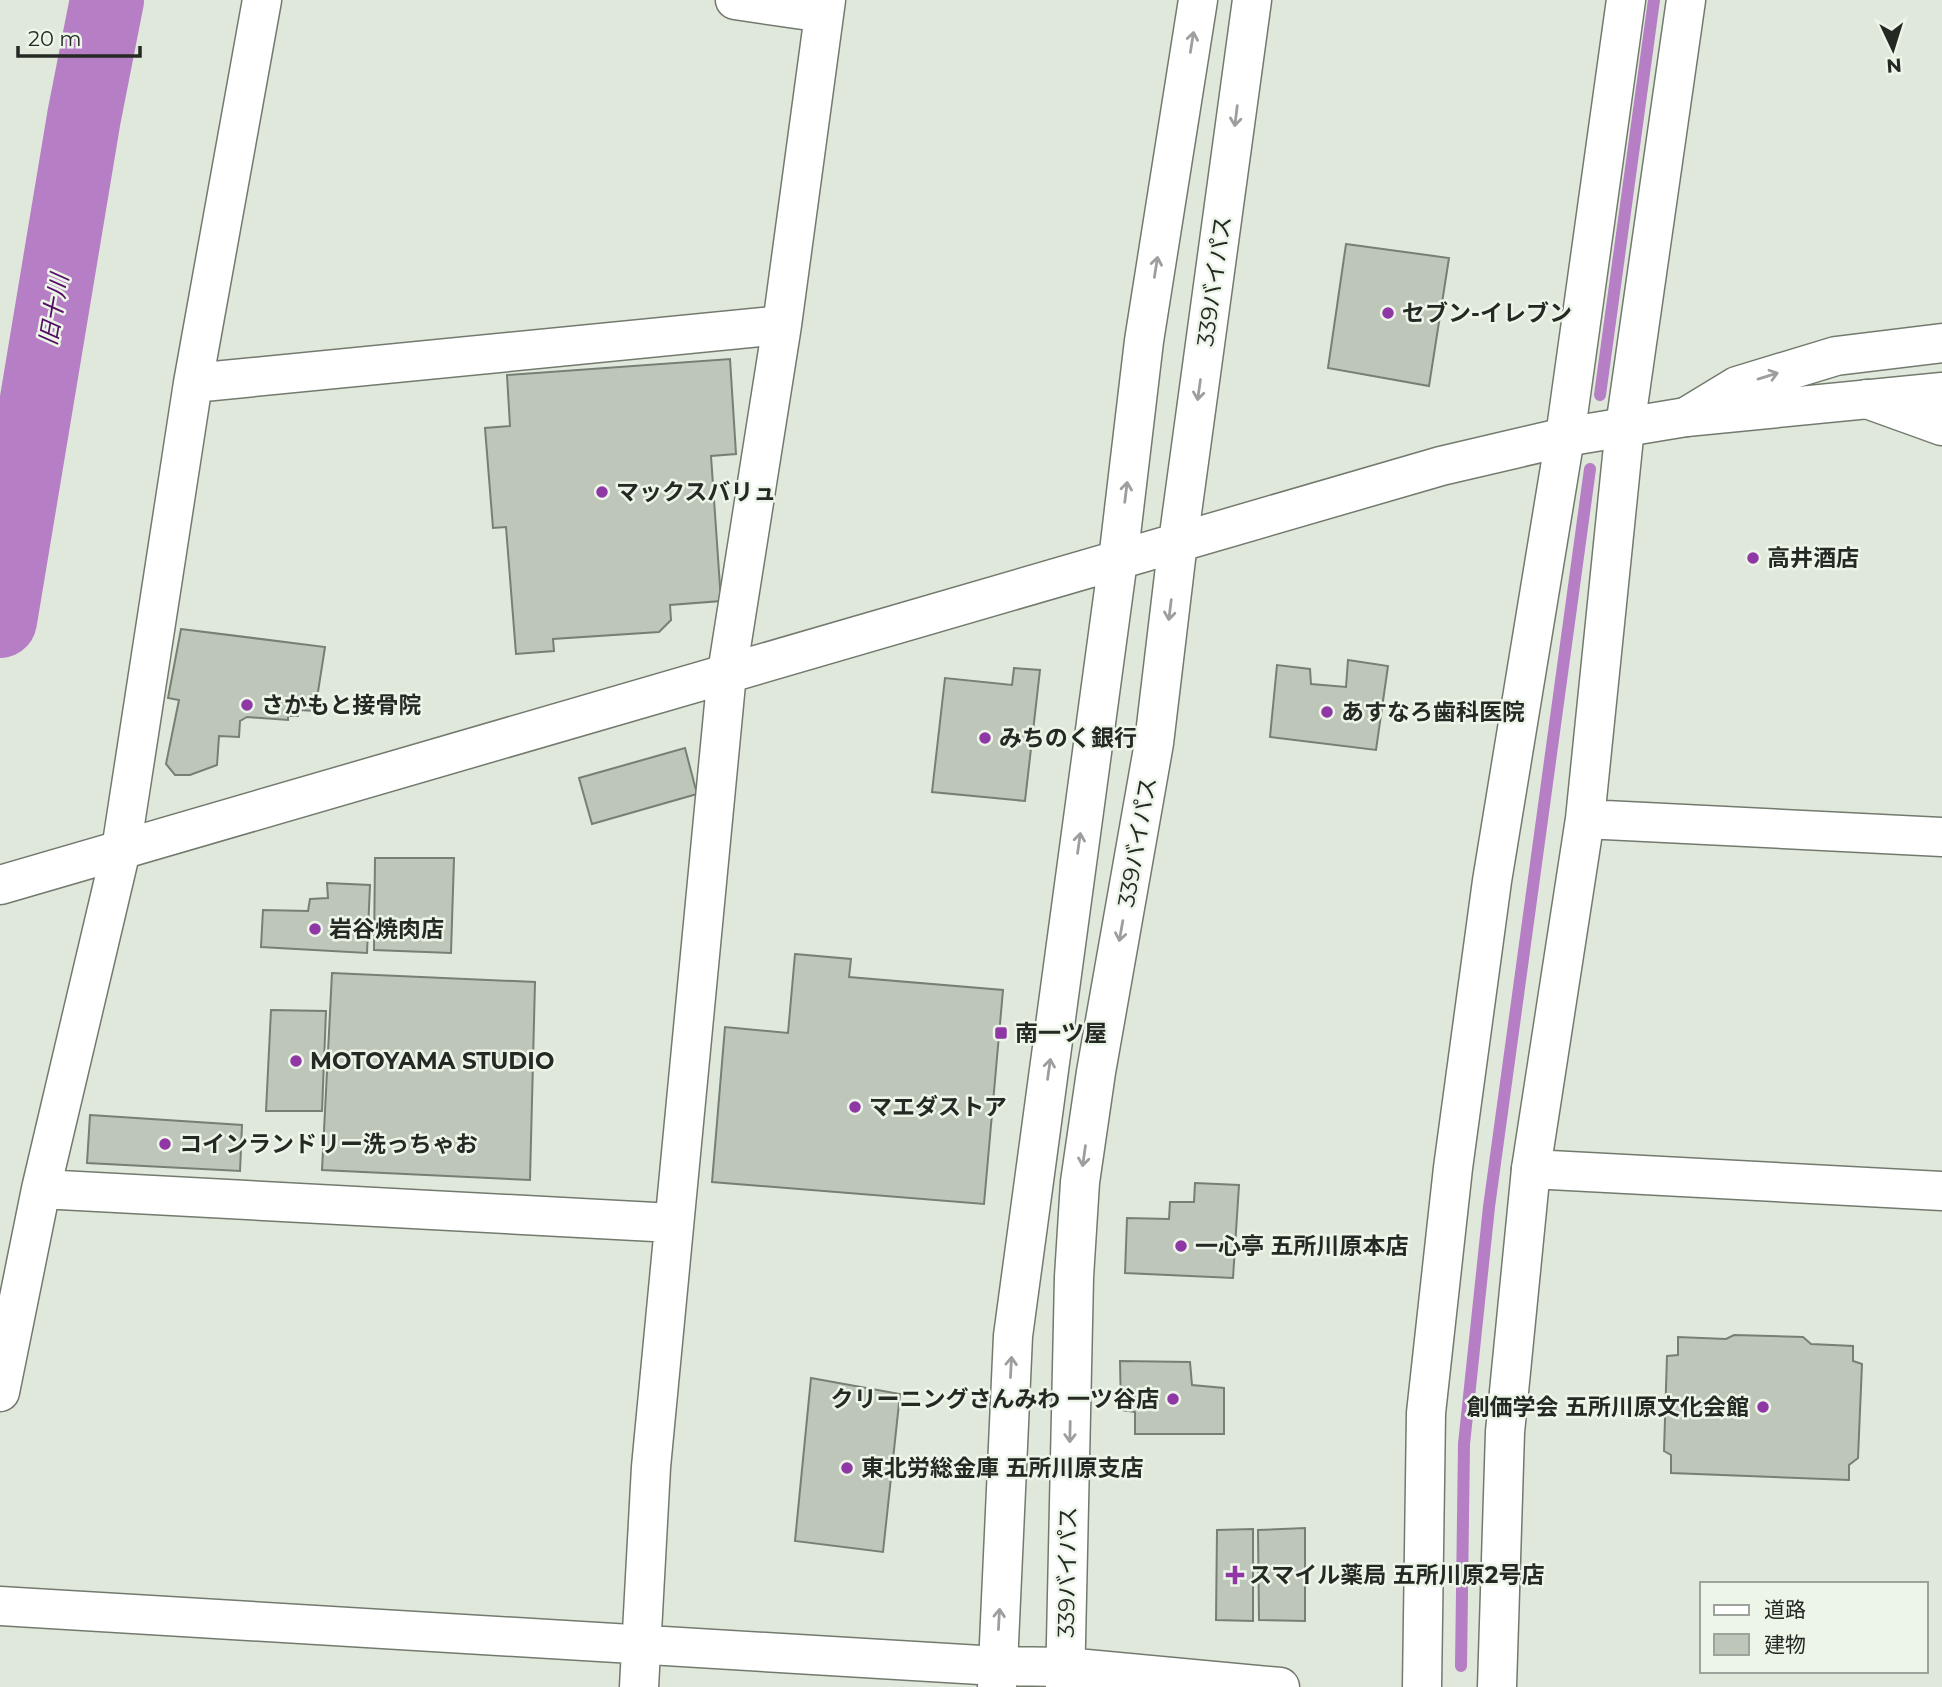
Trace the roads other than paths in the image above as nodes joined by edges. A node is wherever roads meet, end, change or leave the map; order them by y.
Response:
1 (262, 0) edge
2 (735, 0) edge
3 (1198, 0) edge
4 (1252, 0) edge
5 (1626, 0) edge
6 (1686, 0) edge
7 (825, 7) edge
8 (782, 325) junction
9 (1942, 343) edge
10 (192, 383) junction
11 (1942, 393) edge
12 (1867, 399) junction
13 (1686, 417) junction
14 (1942, 426) edge
15 (1625, 427) junction
16 (1565, 437) junction
17 (1178, 542) junction
18 (1118, 560) junction
19 (727, 674) junction
20 (1585, 819) junction
21 (1942, 837) edge
22 (121, 850) junction
23 (0, 885) edge
24 (1531, 1169) junction
25 (41, 1189) junction
26 (1942, 1191) edge
27 (673, 1223) junction
28 (0, 1392) edge
29 (0, 1605) edge
30 (640, 1644) junction
31 (997, 1676) edge
32 (1065, 1677) edge
33 (639, 1687) edge
34 (1280, 1687) edge
35 (1422, 1687) edge
36 (1497, 1687) edge

1 - 10 street
2 - 7 street
18 -> 3 street
4 -> 17 street, 339バイパス
5 - 16 street
6 - 15 street
7 - 8 street
8 - 10 street
8 - 19 street
13 -> 9 street
10 - 22 street
11 - 12 street
12 - 13 street
12 - 14 street
13 - 15 street
15 - 16 street
15 - 20 street
16 - 17 street
16 - 35 street
17 - 18 street
17 -> 32 street, 339バイパス
18 - 19 street
31 -> 18 street
19 - 22 street
19 - 27 street
20 - 21 street
20 - 24 street
22 - 23 street
22 - 25 street
24 - 26 street
24 - 36 street
25 - 27 street
25 - 28 street
27 - 30 street
29 - 30 street
30 - 31 street
30 - 33 street
31 - 32 street
32 - 34 street

